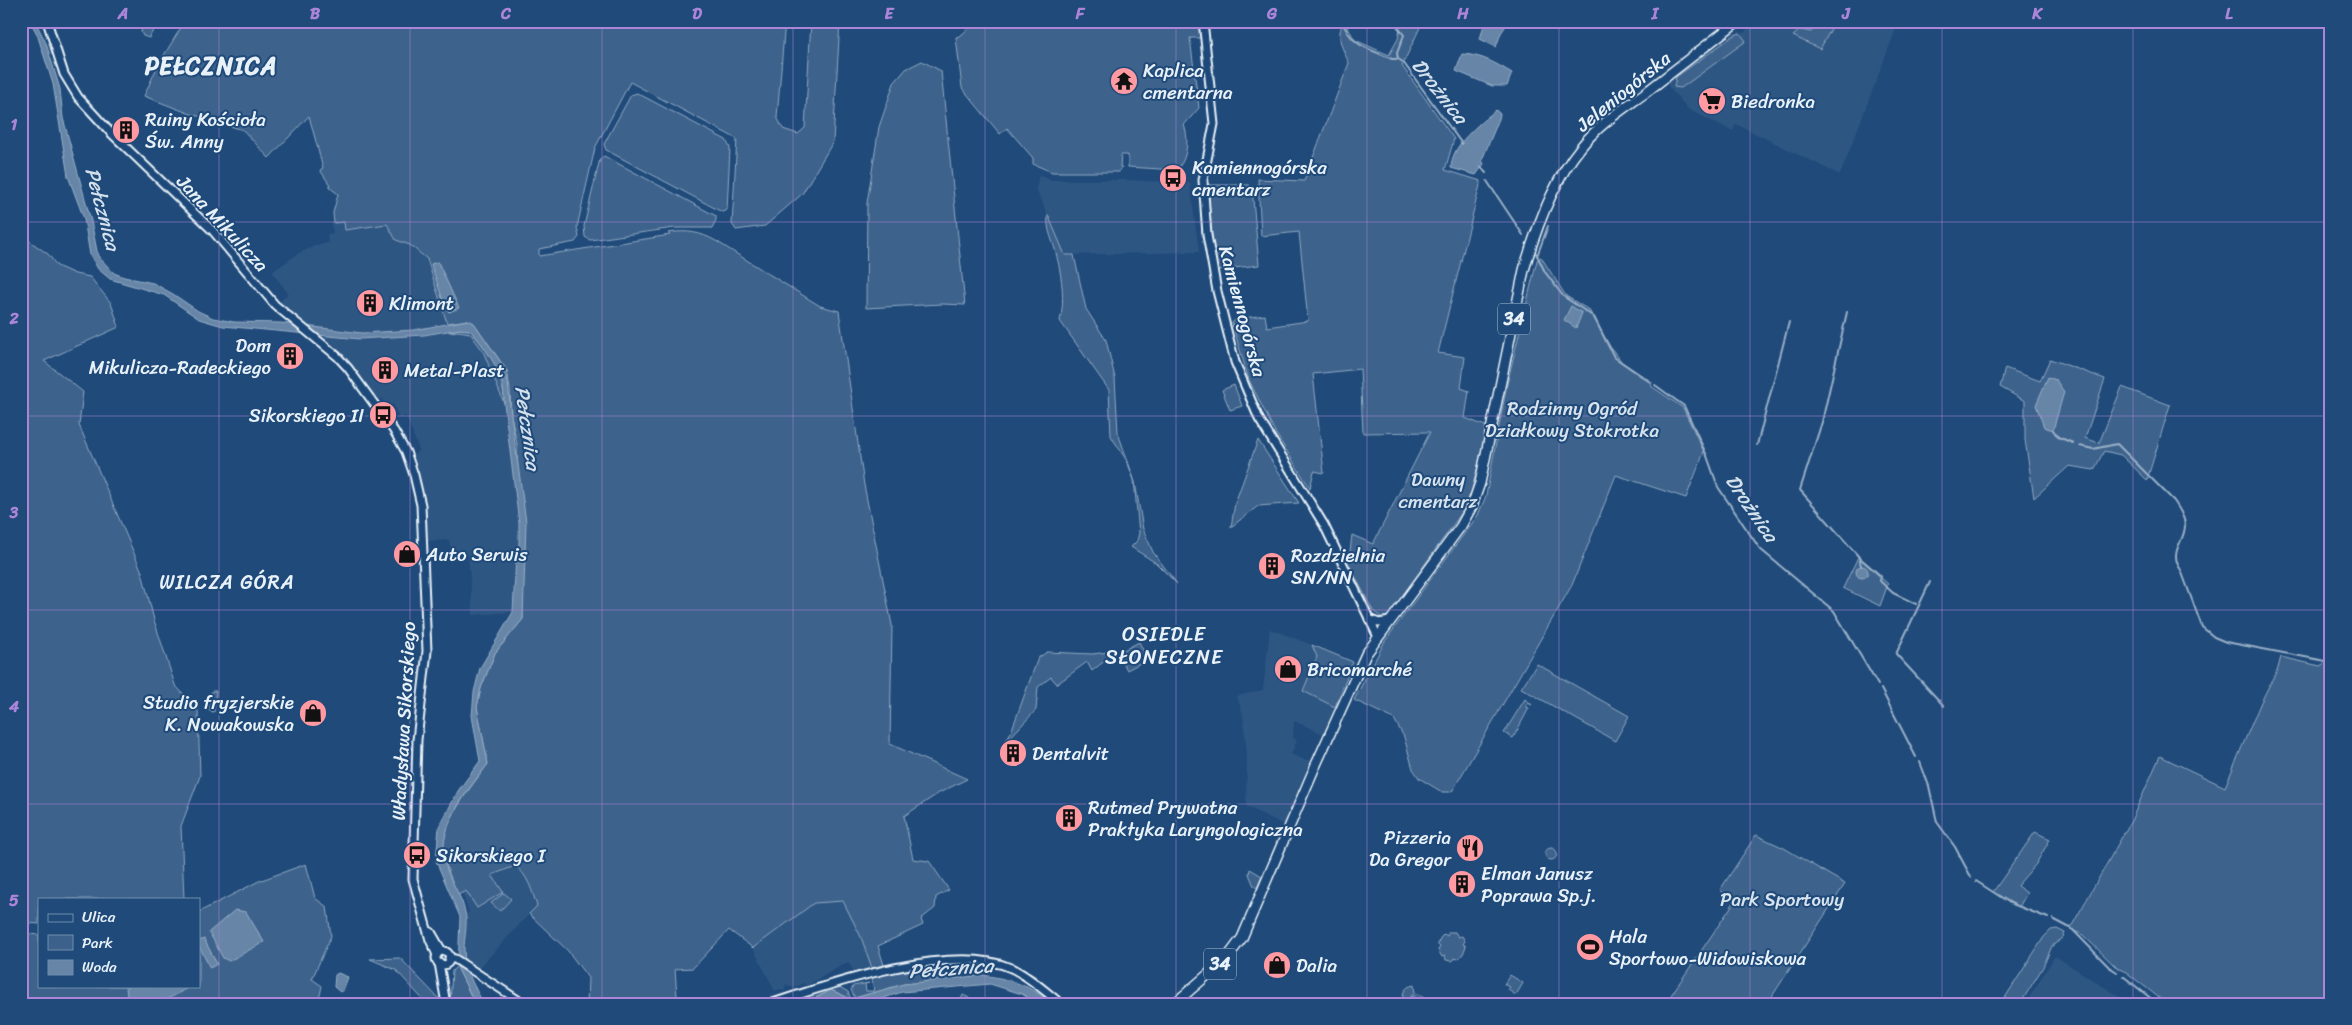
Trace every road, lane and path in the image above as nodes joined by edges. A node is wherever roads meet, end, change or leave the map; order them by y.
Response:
1 (47, 21) edge
2 (1203, 21) edge
3 (1738, 21) edge
4 (296, 323) joint
5 (1368, 618) junction
6 (1390, 621) junction
7 (1378, 637) junction
8 (440, 953) junction
9 (447, 961) junction
10 (446, 1004) edge
11 (524, 1004) edge
12 (770, 1004) edge
13 (1061, 1004) edge
14 (1174, 1004) edge

1 - 4 street, Jana Mikulicza
2 - 5 street, Kamiennogórska
3 - 6 main road, Jeleniogórska / 34
4 - 8 street, Władysława Sikorskiego
5 - 6 street
5 - 7 street, Kamiennogórska
6 - 7 main road, Jeleniogórska / 34
7 - 14 main road, Jeleniogórska / 34
8 - 9 street
8 - 9 street
9 - 10 street
9 - 11 street
12 - 13 street

